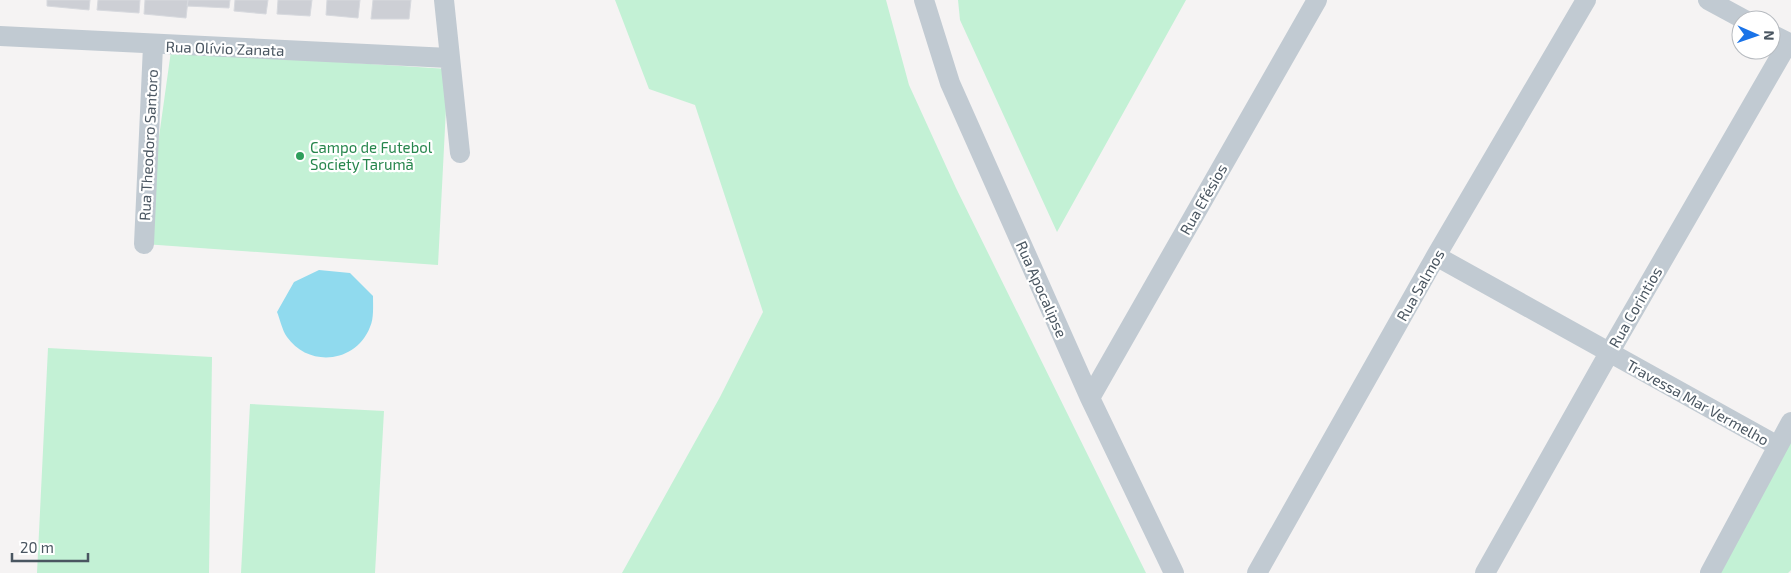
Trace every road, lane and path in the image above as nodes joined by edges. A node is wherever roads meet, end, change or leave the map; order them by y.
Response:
1 (444, 0) edge
2 (924, 0) edge
3 (1317, 0) edge
4 (1586, 0) edge
5 (1708, 0) edge
6 (1731, 12) edge
7 (0, 36) edge
8 (1783, 40) edge
9 (153, 46) junction
10 (449, 58) junction
11 (460, 153) dead end
12 (144, 244) dead end
13 (1436, 256) junction
14 (1608, 353) junction
15 (1090, 398) junction
16 (1791, 422) edge
17 (1778, 446) junction
18 (1174, 573) edge
19 (1257, 573) edge
20 (1485, 573) edge
21 (1710, 573) edge

1 - 10 street
2 - 15 street, Rua Apocalipse
3 - 15 street, Rua Efésios
4 - 13 street, Rua Salmos
5 - 6 street
7 - 9 street, Rua Olívio Zanata
8 - 14 street, Rua Corintios
9 - 10 street, Rua Olívio Zanata
9 - 12 street, Rua Theodoro Santoro
10 - 11 street
13 - 14 street, Travessa Mar Vermelho
13 - 19 street, Rua Salmos
14 - 17 street, Travessa Mar Vermelho
14 - 20 street, Rua Corintios
15 - 18 street, Rua Apocalipse
16 - 17 street
17 - 21 street

